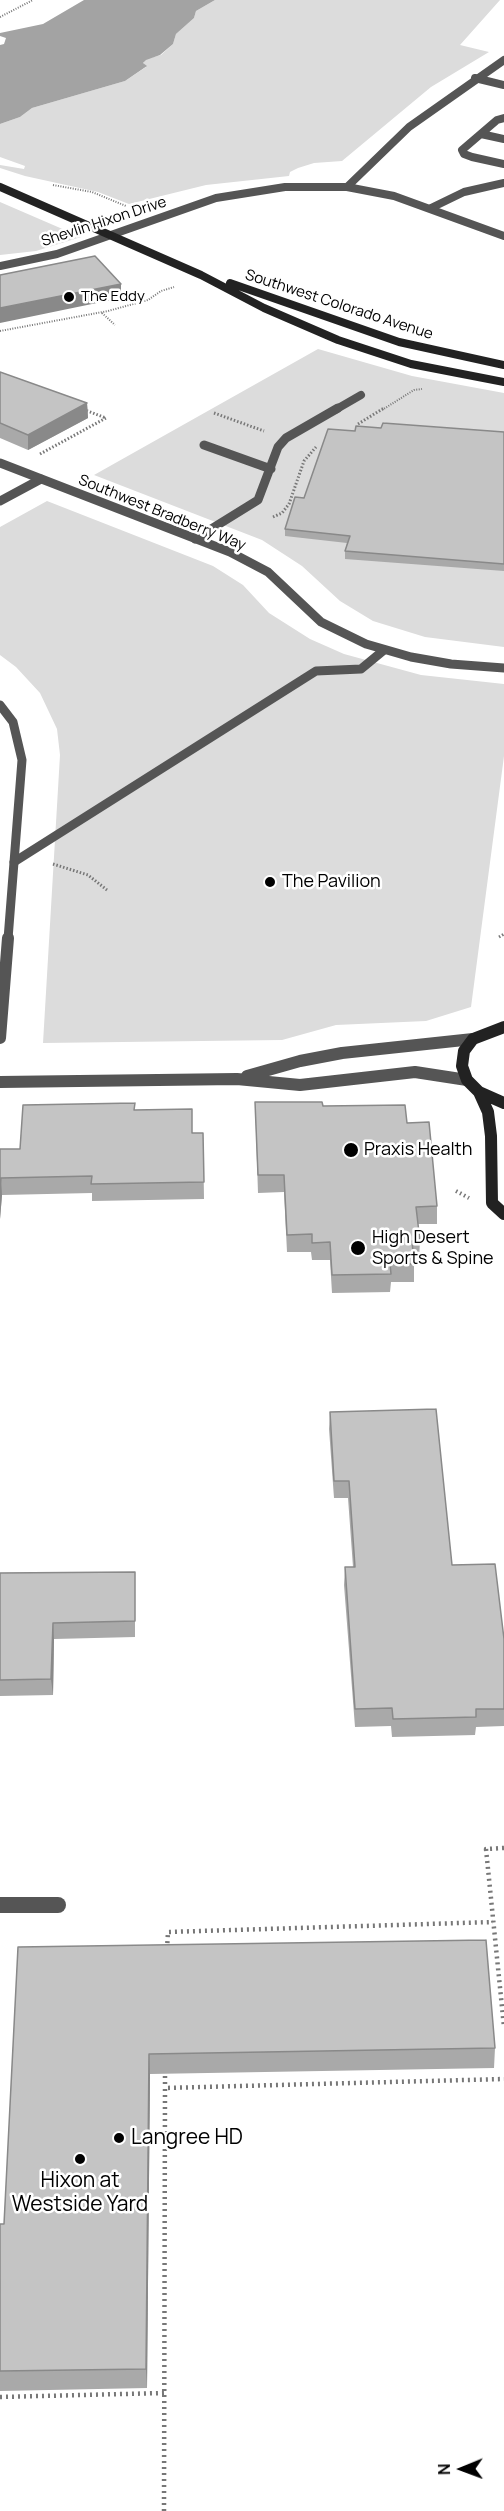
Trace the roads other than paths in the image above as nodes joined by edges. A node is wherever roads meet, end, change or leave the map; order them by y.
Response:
1 (504, 60) edge
2 (475, 78) junction
3 (504, 85) edge
4 (504, 118) edge
5 (481, 134) junction
6 (504, 139) edge
7 (504, 164) edge
8 (504, 183) edge
9 (0, 187) edge
10 (347, 187) junction
11 (431, 207) junction
12 (504, 236) edge
13 (0, 266) edge
14 (201, 275) junction
15 (504, 365) edge
16 (504, 382) edge
17 (361, 395) dead end
18 (204, 445) dead end
19 (0, 464) edge
20 (271, 469) junction
21 (41, 479) junction
22 (0, 501) edge
23 (195, 539) junction
24 (384, 650) junction
25 (504, 668) edge
26 (0, 705) edge
27 (14, 862) junction
28 (504, 1027) edge
29 (0, 1038) edge
30 (472, 1039) junction
31 (237, 1079) junction
32 (467, 1080) junction
33 (0, 1082) edge
34 (479, 1092) junction
35 (504, 1102) edge
36 (504, 1214) edge
37 (0, 1905) edge
38 (58, 1905) dead end

1 - 2 street
2 - 3 street
2 - 10 street
4 - 5 street
5 - 6 street
5 - 7 street
8 - 11 street
9 - 14 main road, Southwest Colorado Avenue
10 - 11 street, Shevlin Hixon Drive
10 - 13 street, Shevlin Hixon Drive
11 - 12 street, Shevlin Hixon Drive
14 - 15 main road, Southwest Colorado Avenue
14 - 16 main road, Southwest Colorado Avenue
17 - 20 street
18 - 20 street
19 - 21 street, Southwest Bradberry Way
20 - 23 street
21 - 22 street
21 - 23 street, Southwest Bradberry Way
23 - 24 street, Southwest Bradberry Way
24 - 25 street, Southwest Bradberry Way
24 - 27 street
26 - 27 street
27 - 29 street
28 - 30 main road
30 - 31 street
30 - 32 main road
31 - 32 street
31 - 33 street
32 - 34 main road
34 - 35 main road
34 - 36 main road
37 - 38 street

